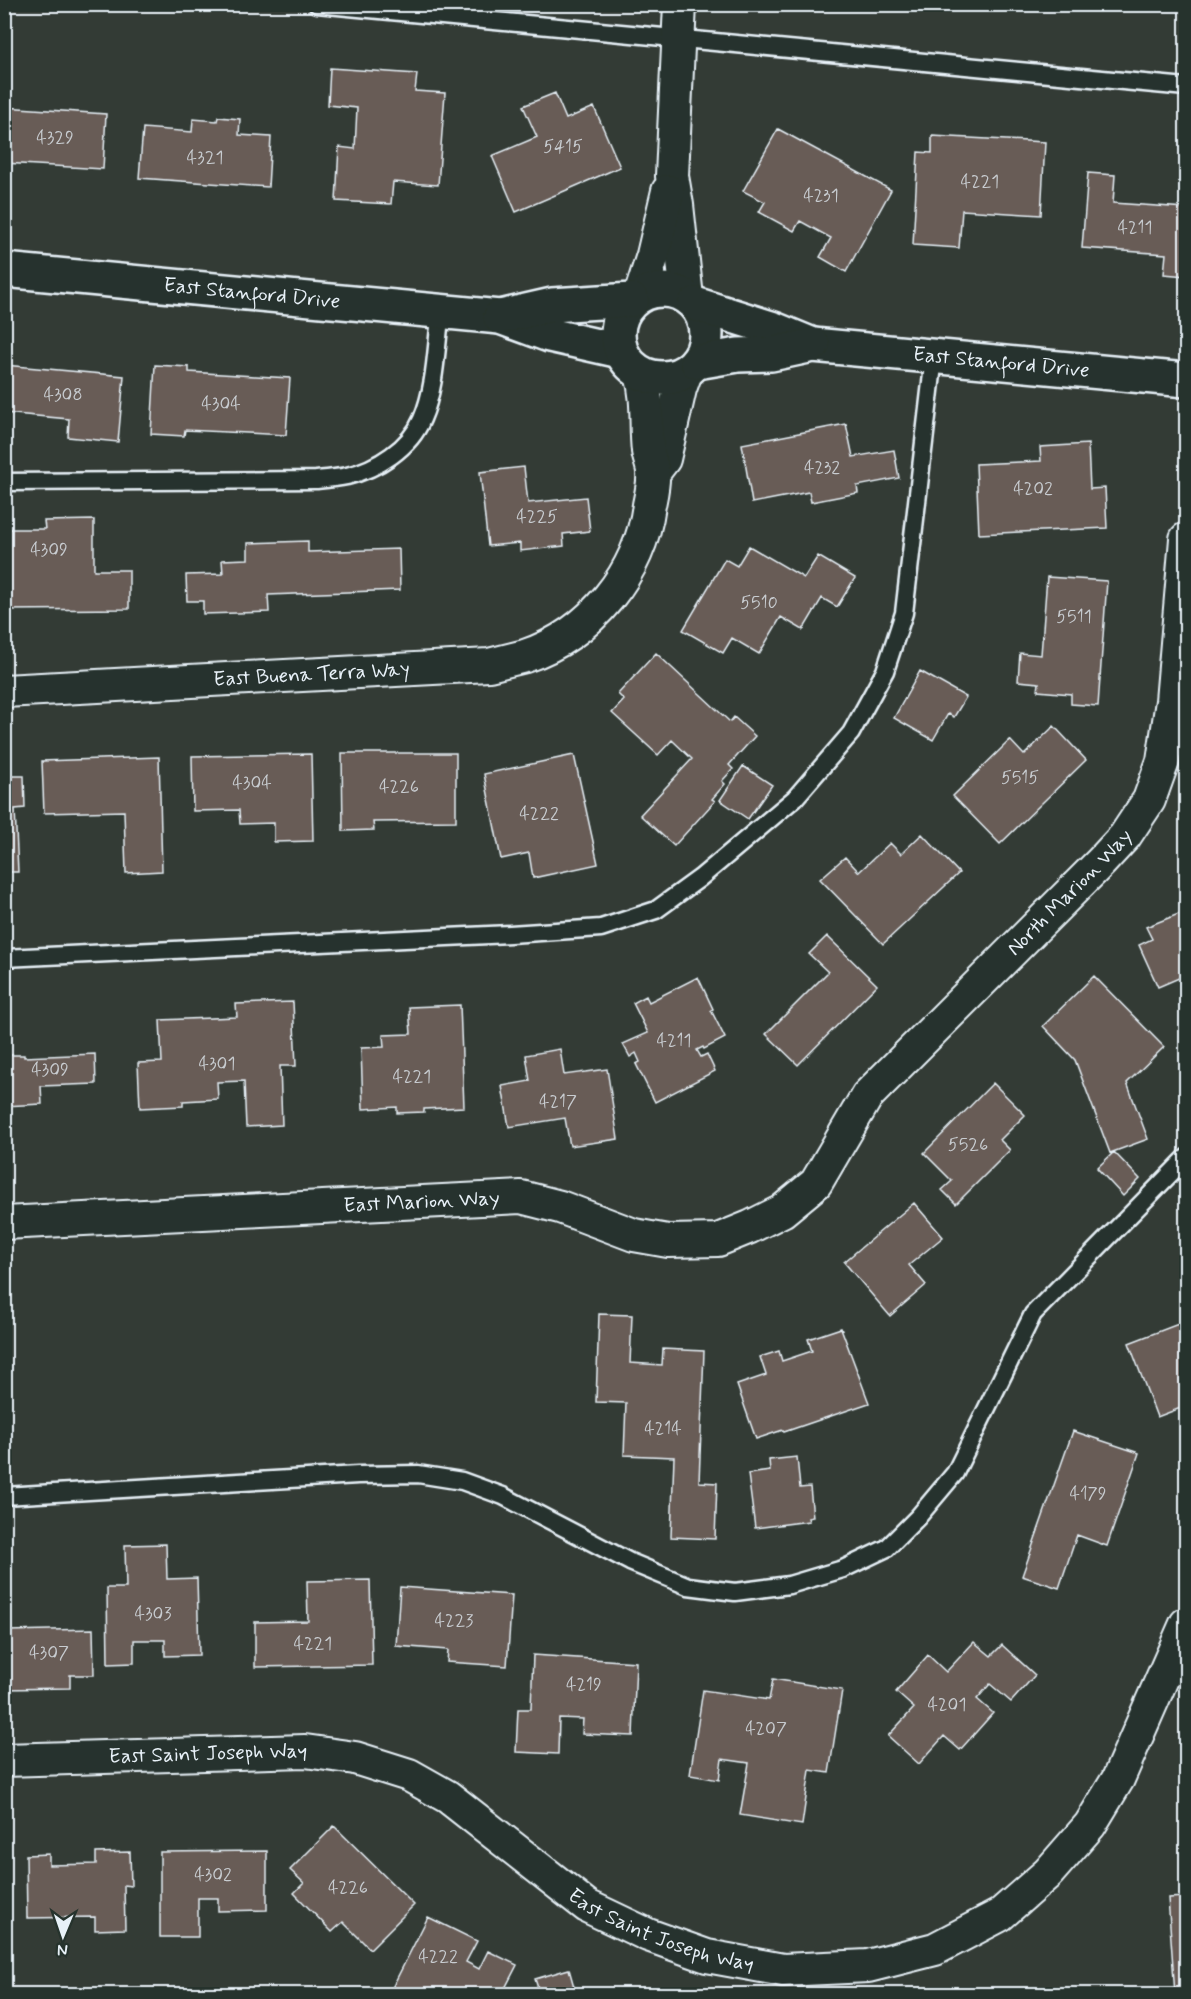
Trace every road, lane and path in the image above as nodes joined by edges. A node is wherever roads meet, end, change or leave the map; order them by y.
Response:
1 (317, 4) edge
2 (680, 4) edge
3 (679, 39) junction
4 (1186, 87) edge
5 (672, 176) junction
6 (4, 270) edge
7 (636, 298) junction
8 (691, 301) junction
9 (441, 311) junction
10 (500, 317) junction
11 (813, 345) junction
12 (934, 357) junction
13 (630, 363) junction
14 (692, 367) junction
15 (1186, 380) edge
16 (654, 472) junction
17 (4, 482) edge
18 (1186, 539) edge
19 (4, 691) edge
20 (4, 958) edge
21 (1186, 1158) edge
22 (816, 1183) joint
23 (4, 1223) edge
24 (4, 1496) edge
25 (1186, 1624) edge
26 (4, 1760) edge

1 - 3 lane
2 - 3 street
3 - 4 lane
3 - 5 street
5 - 7 street
5 - 8 street
6 - 9 street, East Stanford Drive
7 - 8 street, East Stanford Drive
7 - 10 street, East Stanford Drive
7 - 13 street
8 - 11 street, East Stanford Drive
8 - 14 street
9 - 10 street, East Stanford Drive
9 - 17 lane
10 - 13 street, East Stanford Drive
11 - 12 street, East Stanford Drive
11 - 14 street, East Stanford Drive
12 - 15 street, East Stanford Drive
12 - 20 lane
13 - 14 street, East Stanford Drive
13 - 16 street
14 - 16 street
16 - 19 street, East Buena Terra Way
18 - 22 street, North Marion Way
21 - 24 lane
22 - 23 street, East Marion Way
25 - 26 street, East Saint Joseph Way

